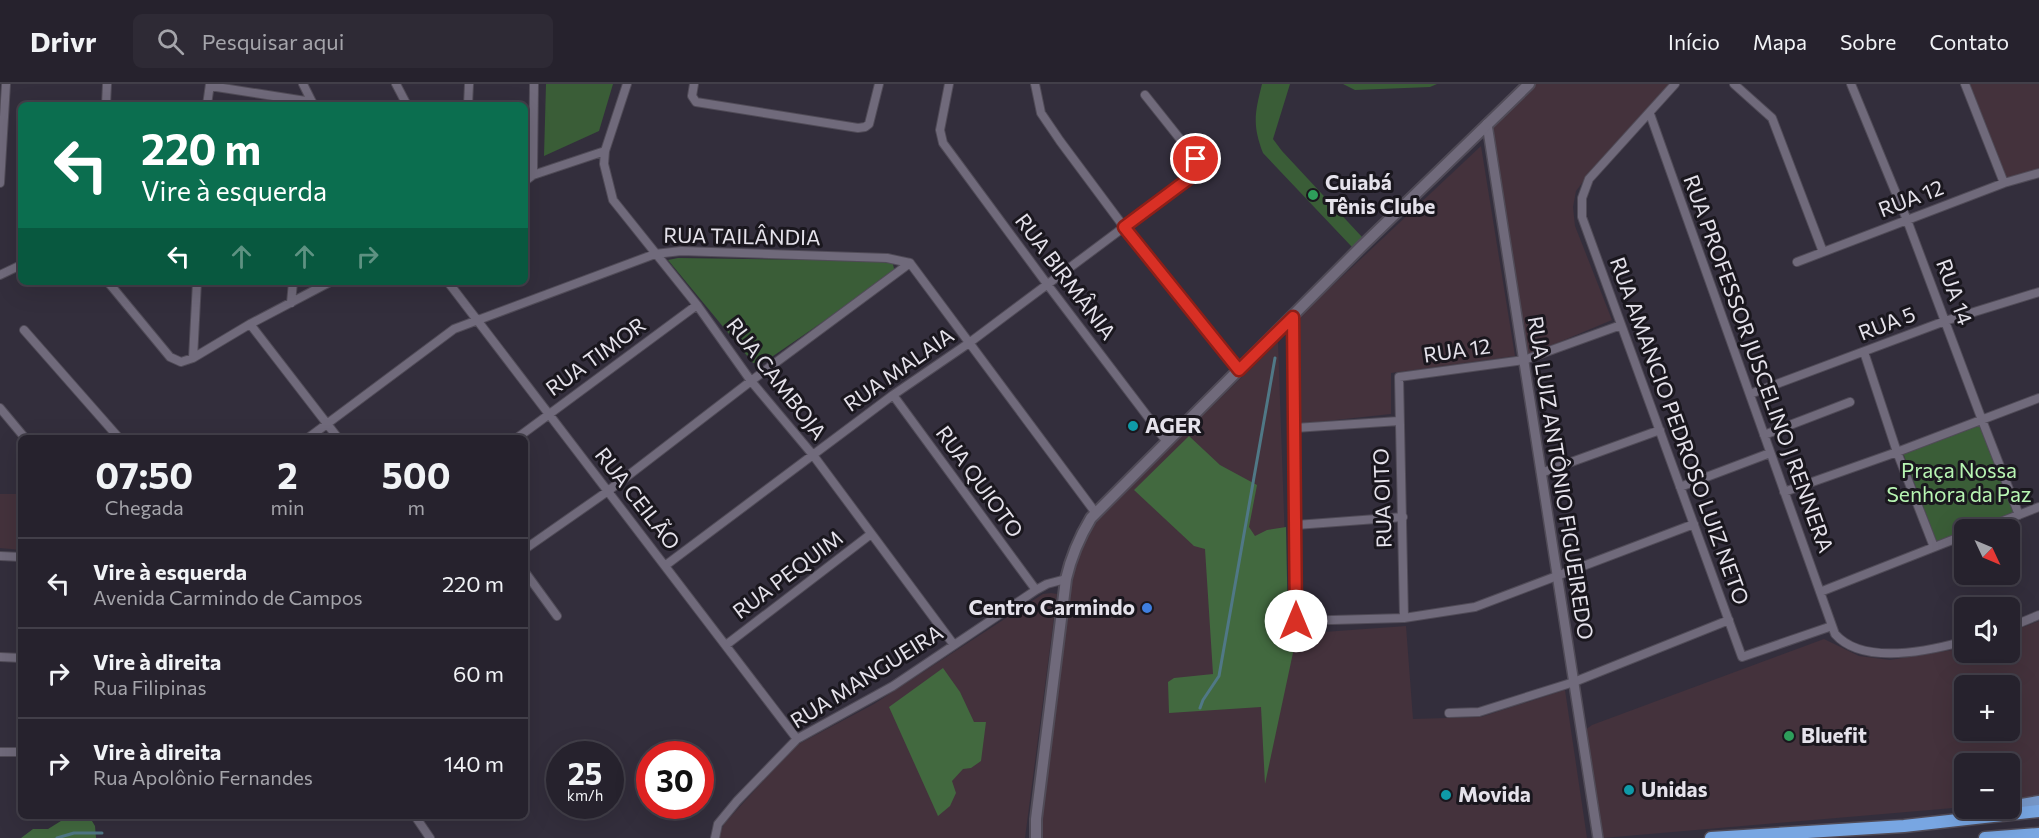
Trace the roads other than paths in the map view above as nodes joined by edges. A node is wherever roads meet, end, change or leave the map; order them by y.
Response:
1 (6, 84) edge
2 (107, 84) edge
3 (303, 84) edge
4 (396, 84) edge
5 (469, 84) edge
6 (534, 84) edge
7 (627, 84) edge
8 (694, 84) edge
9 (879, 84) edge
10 (949, 84) edge
11 (1035, 84) edge
12 (1529, 84) edge
13 (1675, 84) edge
14 (1734, 84) edge
15 (1851, 84) edge
16 (1965, 84) edge
17 (210, 85) edge
18 (1145, 95) dead end
19 (106, 102) edge
20 (207, 102) edge
21 (301, 102) edge
22 (311, 102) edge
23 (405, 102) edge
24 (468, 102) edge
25 (1650, 114) junction
26 (1487, 124) junction
27 (605, 152) junction
28 (2039, 173) edge
29 (533, 175) junction
30 (528, 179) edge
31 (0, 183) edge
32 (2004, 183) junction
33 (1907, 220) junction
34 (1124, 227) junction
35 (1824, 252) junction
36 (655, 254) junction
37 (1797, 262) dead end
38 (910, 263) junction
39 (18, 266) edge
40 (0, 275) edge
41 (1047, 284) junction
42 (110, 285) edge
43 (197, 285) edge
44 (293, 285) edge
45 (324, 285) edge
46 (450, 285) edge
47 (2039, 292) edge
48 (291, 303) junction
49 (697, 305) junction
50 (1293, 317) junction
51 (477, 320) junction
52 (1945, 321) junction
53 (250, 324) junction
54 (1621, 325) junction
55 (24, 330) dead end
56 (969, 343) junction
57 (1864, 352) junction
58 (193, 358) junction
59 (1524, 360) junction
60 (1239, 370) junction
61 (1399, 377) joint
62 (751, 381) junction
63 (1749, 394) junction
64 (893, 395) junction
65 (2039, 398) edge
66 (1850, 402) dead end
67 (0, 408) edge
68 (548, 414) junction
69 (1982, 420) junction
70 (1399, 421) junction
71 (328, 424) junction
72 (1295, 428) junction
73 (1660, 430) junction
74 (22, 435) edge
75 (115, 435) edge
76 (312, 435) edge
77 (336, 435) edge
78 (521, 435) edge
79 (1764, 435) junction
80 (1167, 442) junction
81 (1897, 452) junction
82 (1770, 453) junction
83 (813, 455) junction
84 (1541, 473) junction
85 (1680, 487) junction
86 (608, 491) junction
87 (1784, 492) junction
88 (2039, 507) edge
89 (1095, 512) junction
90 (2019, 515) junction
91 (1403, 517) junction
92 (2009, 519) edge
93 (1296, 525) junction
94 (1694, 525) junction
95 (871, 534) junction
96 (1954, 539) edge
97 (528, 547) edge
98 (1934, 547) junction
99 (0, 556) edge
100 (18, 557) edge
101 (666, 565) junction
102 (528, 576) edge
103 (1558, 577) junction
104 (1066, 579) junction
105 (1036, 590) junction
106 (1820, 591) junction
107 (2039, 615) edge
108 (557, 616) dead end
109 (1404, 618) junction
110 (1729, 620) junction
111 (2020, 623) edge
112 (1832, 626) junction
113 (1954, 644) edge
114 (726, 645) junction
115 (954, 645) junction
116 (0, 657) edge
117 (18, 658) edge
118 (1574, 682) junction
119 (1449, 713) dead end
120 (797, 739) junction
121 (0, 752) edge
122 (18, 752) edge
123 (2039, 802) edge
124 (2020, 805) edge
125 (2039, 811) edge
126 (417, 819) edge
127 (1036, 819) junction
128 (1958, 819) edge
129 (1947, 822) junction
130 (2039, 834) edge
131 (1810, 835) edge
132 (2025, 837) edge
133 (430, 838) edge
134 (715, 838) edge
135 (1029, 838) edge
136 (1036, 838) edge
137 (1598, 838) edge
138 (1711, 838) edge
139 (1985, 838) edge

1 - 31 street
2 - 19 street
3 - 22 street
4 - 23 street
5 - 24 street
6 - 29 street
7 - 27 street, RUA CAMBOJA
8 - 9 street
10 - 41 street, RUA BIRMÂNIA
11 - 34 street
12 - 26 main road
13 - 25 street
14 - 35 street
15 - 33 street, RUA 14
16 - 32 street
17 - 20 street
17 - 21 street
18 - 34 street, RUA MALAIA
25 - 54 street, RUA AMANCIO PEDROSO LUIZ NETO
25 - 63 street, RUA PROFESSOR JUSCELINO J RENNERA
26 - 50 main road
26 - 59 street, RUA LUIZ ANTÔNIO FIGUEIREDO
27 - 29 street
27 - 36 street, RUA CAMBOJA
28 - 32 street, RUA 12
29 - 30 street
32 - 33 street, RUA 12
33 - 35 street, RUA 12
33 - 52 street, RUA 14
34 - 41 street, RUA MALAIA
34 - 60 street
35 - 37 street, RUA 12
36 - 38 street, RUA TAILÂNDIA
36 - 49 street, RUA CAMBOJA
36 - 51 street, RUA TAILÂNDIA
38 - 56 street
38 - 62 street
39 - 40 street
41 - 56 street, RUA MALAIA
41 - 80 street, RUA BIRMÂNIA
42 - 58 street
43 - 58 street
44 - 48 street
45 - 48 street
46 - 51 street, RUA CEILÃO
47 - 52 street, RUA 5
48 - 53 street
49 - 62 street, RUA CAMBOJA
49 - 68 street, RUA TIMOR
50 - 60 main road
50 - 72 street
51 - 68 street, RUA CEILÃO
51 - 71 street, RUA TAILÂNDIA
52 - 57 street, RUA 5
52 - 69 street, RUA 14
53 - 58 street
53 - 71 street
54 - 59 street, RUA 12
54 - 73 street, RUA AMANCIO PEDROSO LUIZ NETO
55 - 75 street
56 - 64 street, RUA MALAIA
56 - 89 street
57 - 63 street, RUA 5
57 - 81 street
59 - 61 street, RUA 12
59 - 84 street, RUA LUIZ ANTÔNIO FIGUEIREDO
60 - 80 main road
61 - 70 street, RUA OITO
62 - 83 street, RUA CAMBOJA
62 - 86 street
63 - 79 street, RUA PROFESSOR JUSCELINO J RENNERA
64 - 83 street, RUA MALAIA
64 - 105 street, RUA QUIOTO
65 - 69 street
66 - 79 street
67 - 74 street
68 - 78 street, RUA TIMOR
68 - 86 street, RUA CEILÃO
69 - 81 street
69 - 90 street, RUA 14
70 - 72 street
70 - 91 street, RUA OITO
71 - 76 street
71 - 77 street
72 - 93 street
73 - 84 street
73 - 85 street, RUA AMANCIO PEDROSO LUIZ NETO
79 - 82 street, RUA PROFESSOR JUSCELINO J RENNERA
80 - 89 main road
81 - 87 street
81 - 98 street
82 - 85 street
82 - 87 street, RUA PROFESSOR JUSCELINO J RENNERA
83 - 95 street, RUA CAMBOJA
83 - 101 street, RUA MALAIA
84 - 103 street, RUA LUIZ ANTÔNIO FIGUEIREDO
85 - 94 street, RUA AMANCIO PEDROSO LUIZ NETO
86 - 97 street
86 - 101 street, RUA CEILÃO
87 - 106 street, RUA PROFESSOR JUSCELINO J RENNERA
88 - 90 street
89 - 104 main road
90 - 92 street
91 - 93 street
91 - 109 street, RUA OITO
93 - 109 street
94 - 103 street
94 - 110 street, RUA AMANCIO PEDROSO LUIZ NETO
95 - 114 street, RUA PEQUIM
95 - 115 street, RUA CAMBOJA
96 - 98 street
98 - 106 street
99 - 100 street
101 - 114 street, RUA CEILÃO
102 - 108 street
103 - 109 street
103 - 118 street, RUA LUIZ ANTÔNIO FIGUEIREDO
104 - 105 street, RUA MANGUEIRA
104 - 127 main road
105 - 115 street, RUA MANGUEIRA
106 - 112 street, RUA PROFESSOR JUSCELINO J RENNERA
107 - 111 street
110 - 112 street, RUA AMANCIO PEDROSO LUIZ NETO
110 - 118 street
112 - 113 street
114 - 120 street, RUA CEILÃO
115 - 120 street, RUA MANGUEIRA
116 - 117 street
118 - 119 street
118 - 137 street, RUA LUIZ ANTÔNIO FIGUEIREDO
120 - 134 street, RUA MANGUEIRA
121 - 122 street
123 - 124 main road
125 - 129 highway
126 - 133 street
127 - 135 main road
127 - 136 main road
128 - 129 main road
129 - 131 highway
130 - 132 highway
131 - 138 highway
132 - 139 highway

